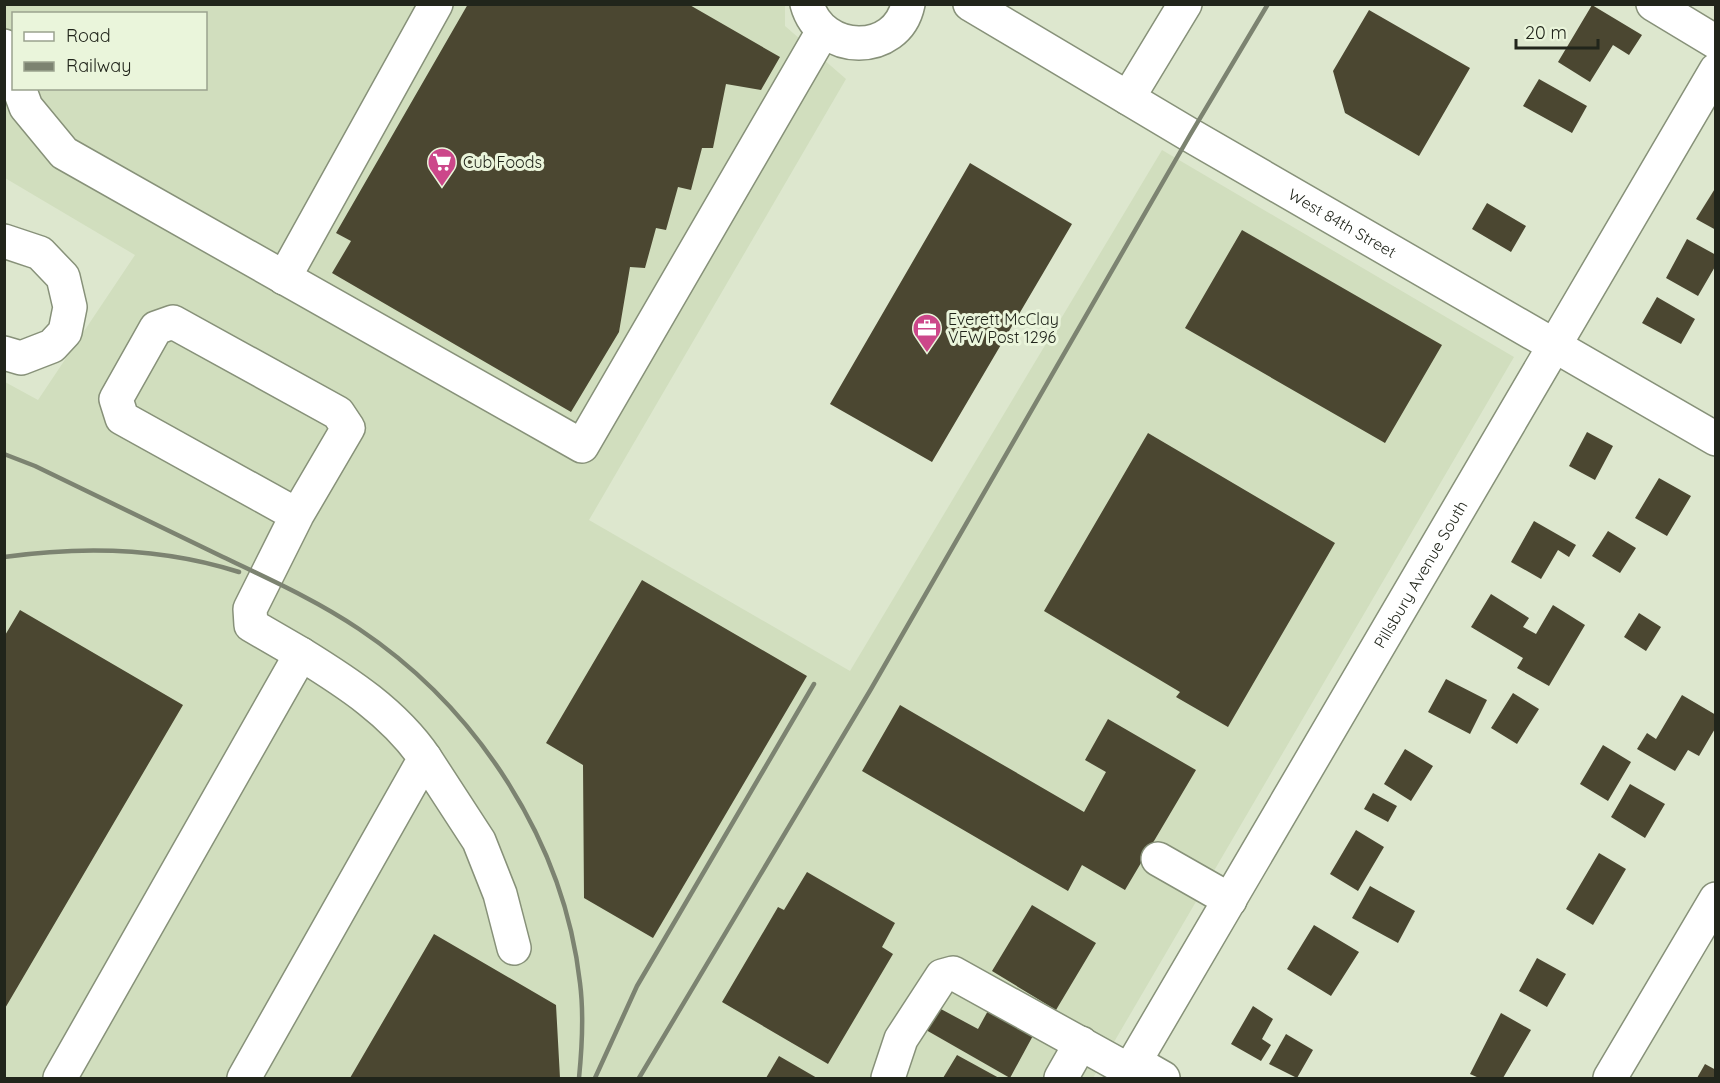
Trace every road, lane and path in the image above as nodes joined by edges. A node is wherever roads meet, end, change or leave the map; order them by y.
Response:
1 (436, 4) edge
2 (908, 4) edge
3 (1185, 4) edge
4 (1653, 4) edge
5 (980, 7) edge
6 (806, 14) edge
7 (1716, 42) edge
8 (4, 46) edge
9 (12, 67) edge
10 (1716, 70) edge
11 (20, 90) edge
12 (1128, 98) junction
13 (4, 242) edge
14 (284, 278) junction
15 (1555, 345) junction
16 (4, 353) edge
17 (1716, 439) edge
18 (297, 515) junction
19 (301, 654) junction
20 (426, 758) junction
21 (1158, 860) dead end
22 (1716, 899) edge
23 (1230, 900) junction
24 (514, 948) dead end
25 (1081, 1043) junction
26 (1130, 1070) edge
27 (60, 1078) edge
28 (244, 1078) edge
29 (888, 1078) edge
30 (1061, 1078) edge
31 (1163, 1078) edge
32 (1610, 1078) edge

1 - 14 street
2 - 6 street
3 - 12 street
4 - 7 street
5 - 12 street, West 84th Street
6 - 14 street
8 - 9 street
10 - 15 street, Pillsbury Avenue South
11 - 14 street
12 - 15 street, West 84th Street
13 - 16 street
15 - 17 street, West 84th Street
15 - 23 street, Pillsbury Avenue South
18 - 18 street
18 - 19 street
19 - 20 street
19 - 27 street
20 - 24 street
20 - 28 street
21 - 23 street
22 - 32 street
23 - 26 street, Pillsbury Avenue South
25 - 26 street
25 - 29 street
25 - 30 street
26 - 31 street

